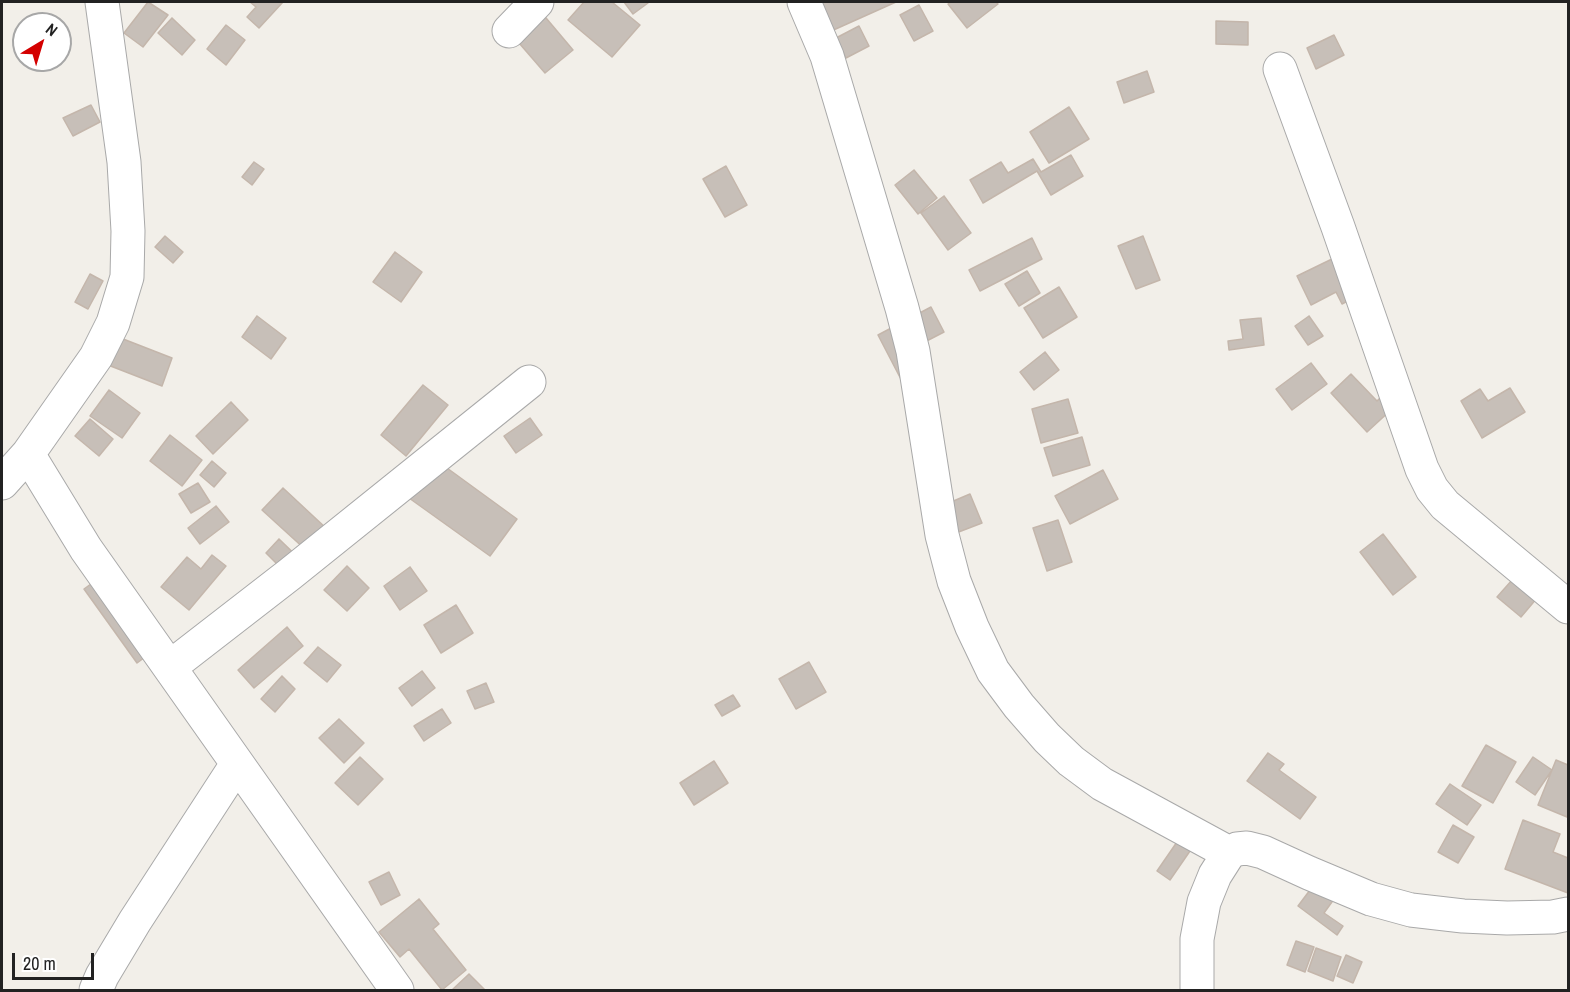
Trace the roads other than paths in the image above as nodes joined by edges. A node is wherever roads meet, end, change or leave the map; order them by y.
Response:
1 (102, 2) edge
2 (537, 2) edge
3 (804, 2) edge
4 (509, 31) dead end
5 (1280, 69) dead end
6 (529, 382) dead end
7 (28, 454) junction
8 (2, 483) edge
9 (1569, 607) edge
10 (170, 667) junction
11 (237, 764) junction
12 (1229, 854) junction
13 (1569, 914) edge
14 (96, 990) edge
15 (397, 990) edge
16 (1197, 990) edge

1 - 7 street
2 - 4 street
3 - 12 street
5 - 9 street
6 - 10 street
7 - 8 street
7 - 10 street
10 - 11 street
11 - 14 street
11 - 15 street
12 - 13 street
12 - 16 street

